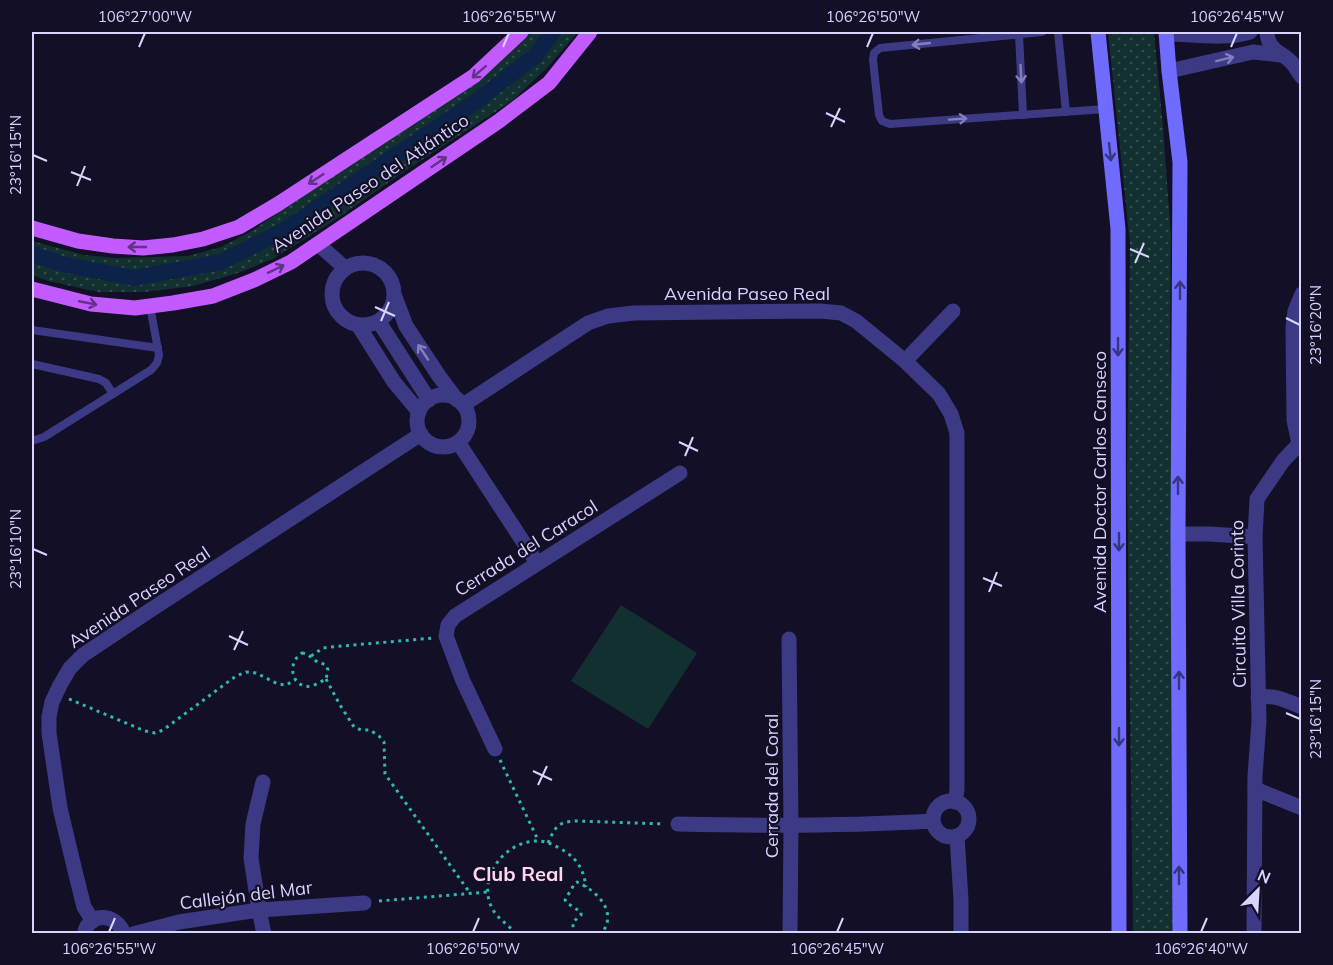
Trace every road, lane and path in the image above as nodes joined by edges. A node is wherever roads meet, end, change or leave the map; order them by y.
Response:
1 (521, 32) edge
2 (590, 32) edge
3 (1042, 32) edge
4 (1058, 32) edge
5 (1098, 32) edge
6 (1250, 32) edge
7 (1267, 32) edge
8 (1166, 33) edge
9 (1018, 34) junction
10 (1281, 55) junction
11 (1169, 71) junction
12 (1302, 76) edge
13 (1106, 109) junction
14 (1066, 112) junction
15 (1023, 115) junction
16 (32, 228) edge
17 (318, 244) junction
18 (345, 268) junction
19 (32, 289) edge
20 (1302, 294) edge
21 (395, 297) junction
22 (150, 306) junction
23 (953, 311) dead end
24 (379, 322) junction
25 (358, 326) junction
26 (32, 330) edge
27 (158, 348) junction
28 (905, 361) junction
29 (32, 364) edge
30 (113, 394) junction
31 (460, 402) junction
32 (424, 406) junction
33 (421, 434) junction
34 (32, 441) edge
35 (458, 442) junction
36 (1300, 446) edge
37 (680, 473) dead end
38 (1178, 534) junction
39 (1255, 537) junction
40 (537, 564) junction
41 (446, 636) junction
42 (789, 639) dead end
43 (311, 656) junction
44 (326, 679) junction
45 (295, 680) junction
46 (56, 693) junction
47 (1258, 697) junction
48 (1302, 706) edge
49 (495, 749) joint
50 (263, 782) dead end
51 (1255, 789) junction
52 (955, 802) junction
53 (1302, 808) edge
54 (933, 821) junction
55 (678, 824) joint
56 (791, 825) junction
57 (957, 836) junction
58 (538, 840) junction
59 (548, 843) junction
60 (586, 887) junction
61 (488, 892) junction
62 (470, 893) junction
63 (364, 903) joint
64 (259, 910) junction
65 (88, 927) edge
66 (124, 933) edge
67 (133, 933) edge
68 (264, 933) edge
69 (516, 933) edge
70 (576, 933) edge
71 (601, 933) edge
72 (790, 933) edge
73 (961, 933) edge
74 (1119, 933) edge
75 (1180, 933) edge
76 (1254, 933) edge

1 -> 16 main road, Avenida Paseo del Atlántico
17 -> 2 main road, Avenida Paseo del Atlántico
3 - 9 lane
4 - 14 lane
5 - 13 main road, Avenida Doctor Carlos Canseco
6 - 8 street
7 - 10 street
8 - 11 main road
9 -> 15 lane
9 -> 15 lane
11 -> 10 street
10 - 12 street
38 -> 11 main road
13 - 14 lane
13 -> 74 main road, Avenida Doctor Carlos Canseco
14 - 15 lane
17 - 18 street
22 -> 17 main road, Avenida Paseo del Atlántico
18 - 21 street
18 - 25 street
19 -> 22 main road, Avenida Paseo del Atlántico
20 - 36 street, Circuito Villa Corinto
21 - 24 street
31 -> 21 street
22 - 27 lane
23 - 28 street
24 - 25 street
24 - 32 street
25 - 32 street
26 - 27 lane
27 - 30 lane
28 - 31 street, Avenida Paseo Real
28 - 52 street, Avenida Paseo Real
29 - 30 lane
30 - 34 lane
31 - 32 street
31 - 35 street
32 - 33 street
33 - 35 street
33 - 46 street, Avenida Paseo Real
35 - 40 street
36 - 39 street, Circuito Villa Corinto
37 - 40 street, Cerrada del Caracol
38 - 39 street
75 -> 38 main road
39 - 47 street, Circuito Villa Corinto
40 - 41 street, Cerrada del Caracol
41 - 43 path
41 - 49 street
42 - 56 street, Cerrada del Coral
43 - 44 path
43 - 45 path
44 - 45 path
44 - 62 path
45 - 46 path
46 - 65 street, Avenida Paseo Real
47 - 48 street, Circuito Villa Corinto
47 - 51 street
49 - 58 path
50 - 64 street
51 - 53 street
51 - 76 street
52 - 54 street
52 - 57 street
54 - 56 street
54 - 57 street
55 - 56 street
55 - 59 path
56 - 72 street, Cerrada del Coral
57 - 73 street
58 - 59 path
58 - 61 path
59 - 60 path
60 - 70 path
60 - 71 path
61 - 62 path
61 - 69 path
62 - 63 path
63 - 64 street, Callejón del Mar
64 - 67 street, Callejón del Mar
64 - 68 street
65 - 66 street

